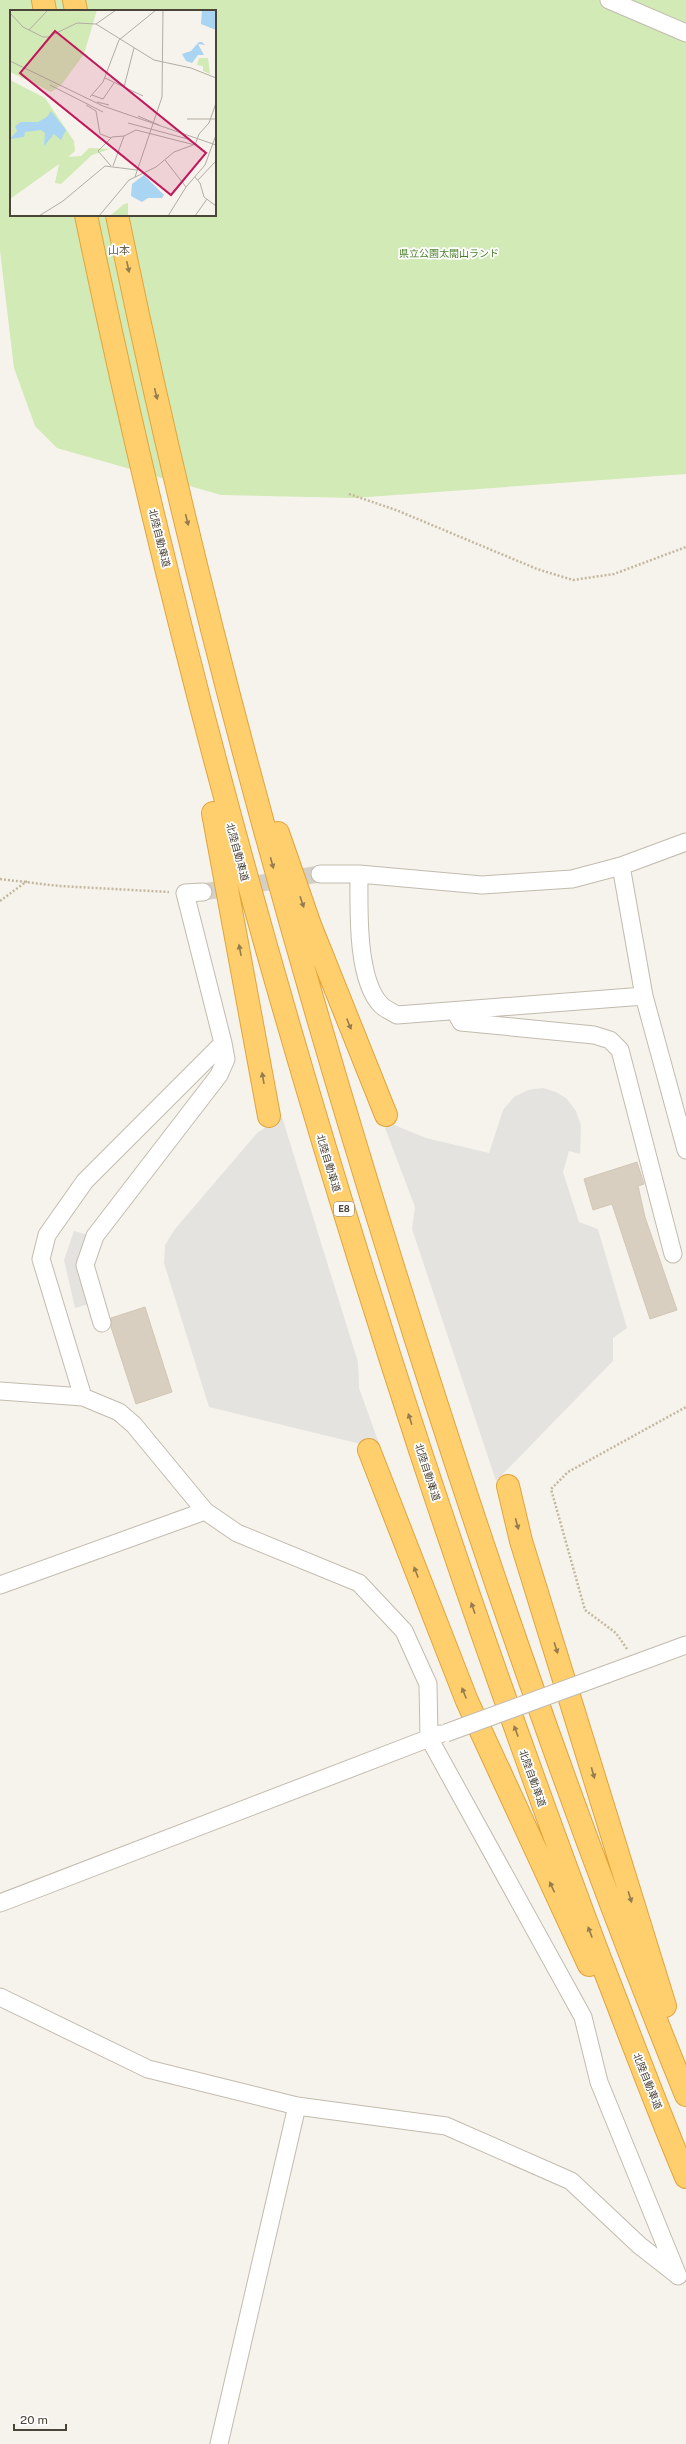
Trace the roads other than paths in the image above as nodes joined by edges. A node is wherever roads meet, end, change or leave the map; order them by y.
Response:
1 (43, 0) edge
2 (74, 0) edge
3 (609, 0) edge
4 (45, 10) edge
5 (76, 10) edge
6 (686, 33) edge
7 (86, 216) edge
8 (116, 216) edge
9 (122, 381) junction
10 (202, 585) junction
11 (686, 842) edge
12 (621, 866) junction
13 (320, 874) tunnel mouth
14 (359, 874) junction
15 (203, 892) tunnel mouth
16 (644, 996) junction
17 (455, 1011) junction
18 (223, 1043) junction
19 (386, 1115) dead end
20 (269, 1116) dead end
21 (683, 1128) edge
22 (686, 1150) edge
23 (673, 1254) dead end
24 (102, 1323) dead end
25 (0, 1391) edge
26 (83, 1398) junction
27 (369, 1450) dead end
28 (508, 1486) dead end
29 (205, 1511) junction
30 (0, 1585) edge
31 (686, 1645) edge
32 (429, 1738) junction
33 (0, 1903) edge
34 (0, 1997) edge
35 (686, 2066) edge
36 (686, 2095) edge
37 (297, 2106) junction
38 (683, 2170) edge
39 (682, 2276) edge
40 (219, 2444) edge

1 - 4 highway
2 - 5 highway
3 - 6 street
7 - 9 highway, 北陸自動車道 / E8
8 -> 10 highway
20 -> 9 highway
38 -> 9 highway, 北陸自動車道 / E8
10 -> 19 highway
10 -> 36 highway
11 - 12 street
12 - 14 street
12 - 16 street
13 - 14 street
14 - 17 street
15 - 18 street
16 - 17 street
16 - 21 street
17 - 23 street
18 - 24 street
18 - 26 street
21 - 22 street
25 - 26 street
26 - 29 street
38 -> 27 highway
28 -> 35 highway
29 - 30 street
29 - 32 street
31 - 32 street, bridge
32 - 33 street
32 - 39 street
34 - 37 street
37 - 39 street
37 - 40 street

